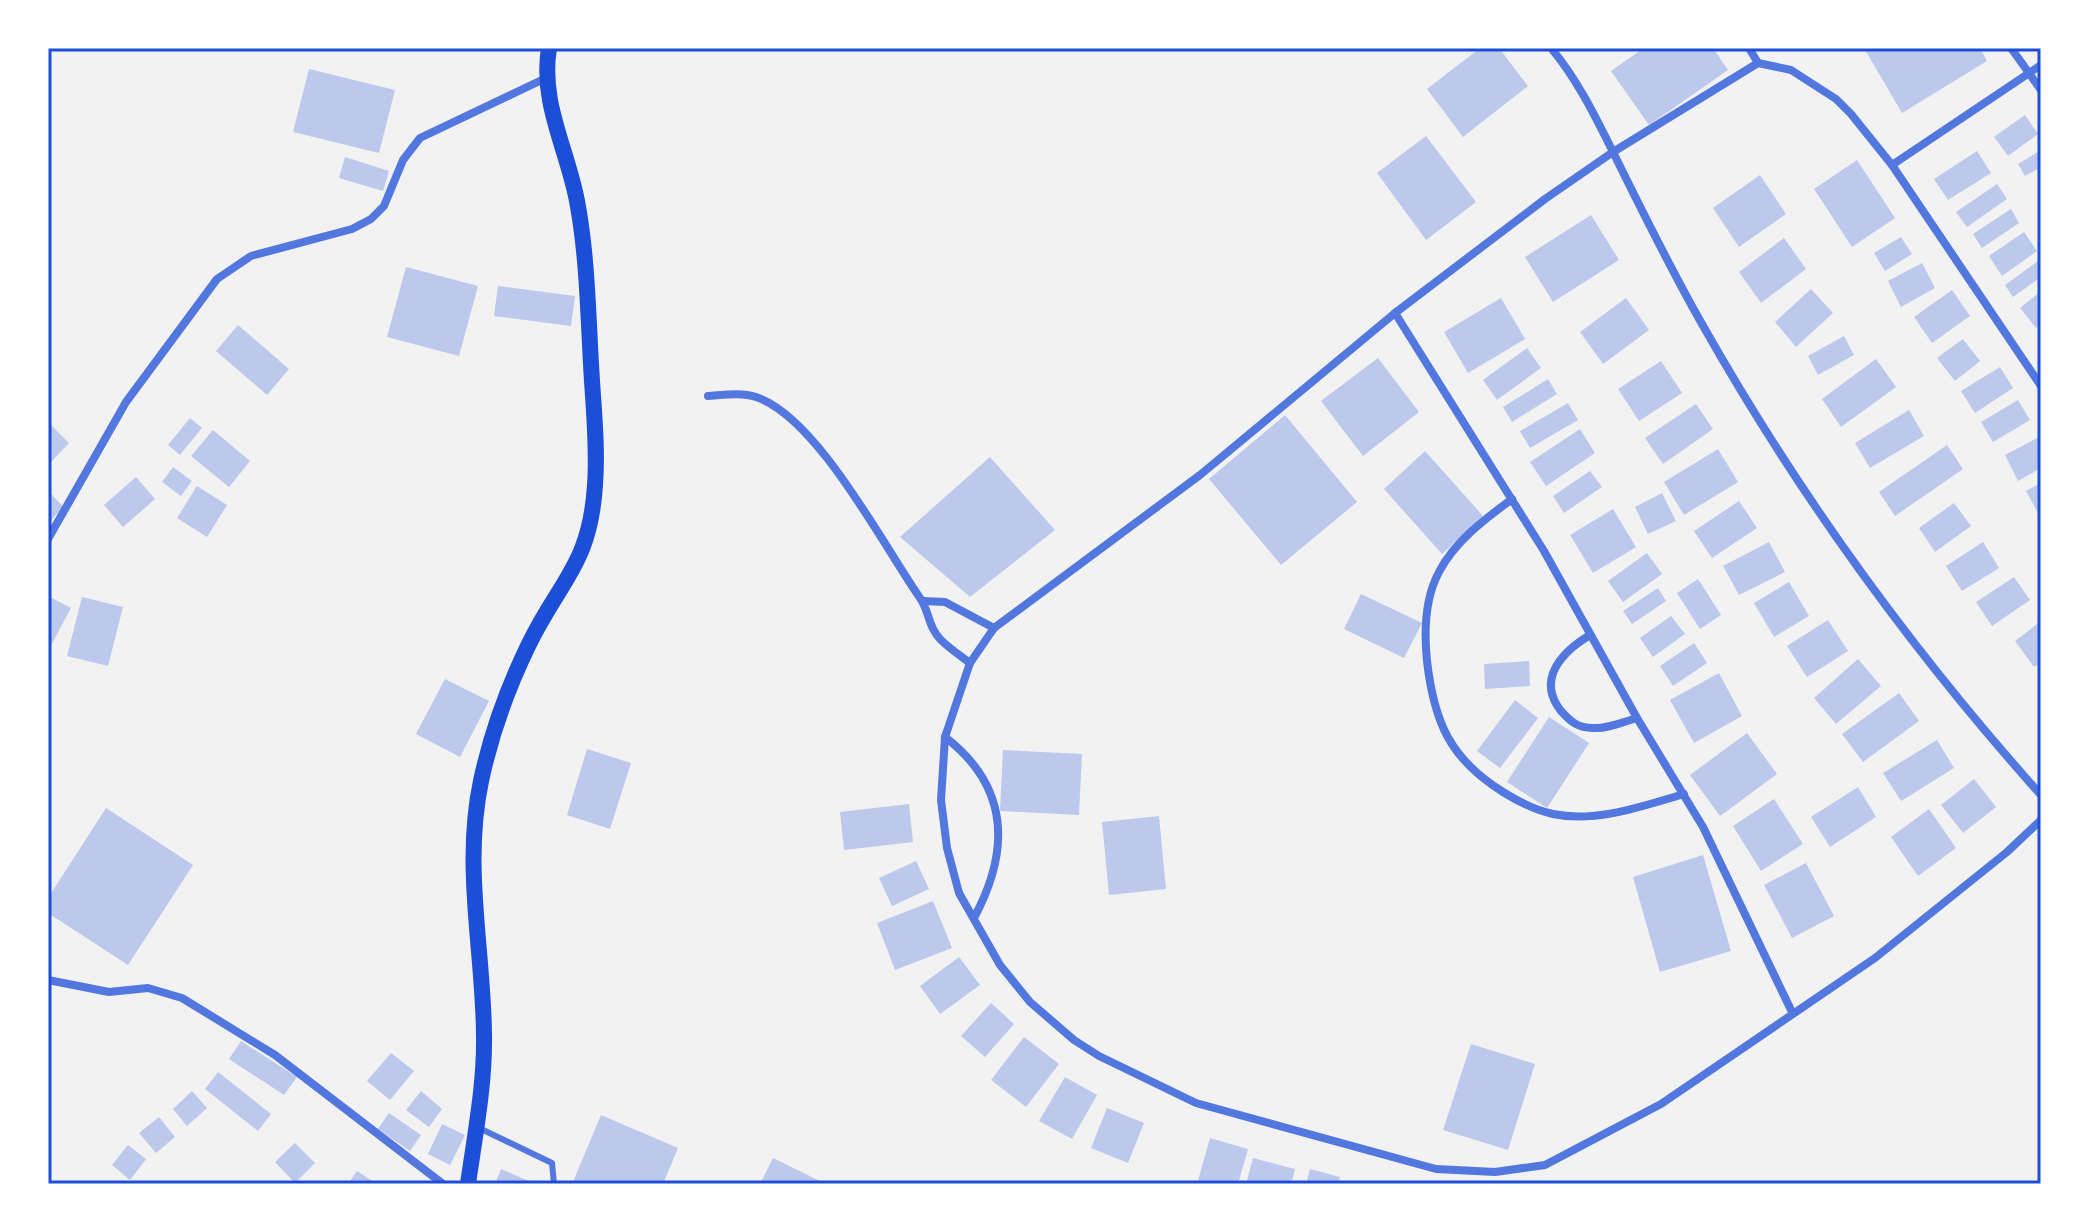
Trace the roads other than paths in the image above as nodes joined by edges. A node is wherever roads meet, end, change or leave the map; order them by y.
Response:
1 (549, 48) edge
2 (1551, 48) edge
3 (1749, 48) edge
4 (2011, 48) edge
5 (1758, 63) junction
6 (2041, 65) edge
7 (2029, 73) junction
8 (546, 78) junction
9 (2041, 90) edge
10 (1613, 152) junction
11 (1892, 165) junction
12 (1395, 313) junction
13 (2041, 386) edge
14 (708, 396) dead end
15 (1512, 499) junction
16 (48, 539) edge
17 (923, 601) junction
18 (994, 628) junction
19 (1590, 635) junction
20 (970, 663) junction
21 (1637, 718) junction
22 (945, 737) junction
23 (1684, 794) junction
24 (2041, 795) edge
25 (2041, 820) edge
26 (974, 918) junction
27 (48, 980) edge
28 (1792, 1012) junction
29 (476, 1127) junction
30 (443, 1184) edge
31 (468, 1184) edge
32 (554, 1184) edge

1 - 8 main road
2 - 10 street
3 - 5 street
4 - 7 street
5 - 10 street
5 - 11 street
6 - 7 street
7 - 9 street
7 - 11 street
8 - 16 street
8 - 29 main road
10 - 12 street
10 - 24 street
11 - 13 street
12 - 15 street
12 - 18 street
14 - 17 street
15 - 19 street
15 - 23 street
17 - 18 street
17 - 20 street
18 - 20 street
19 - 21 street
19 - 21 street
20 - 22 street
21 - 23 street
22 - 26 street
22 - 26 street
23 - 28 street
25 - 28 street
26 - 28 street
27 - 30 street
29 - 31 main road
29 - 32 lane

